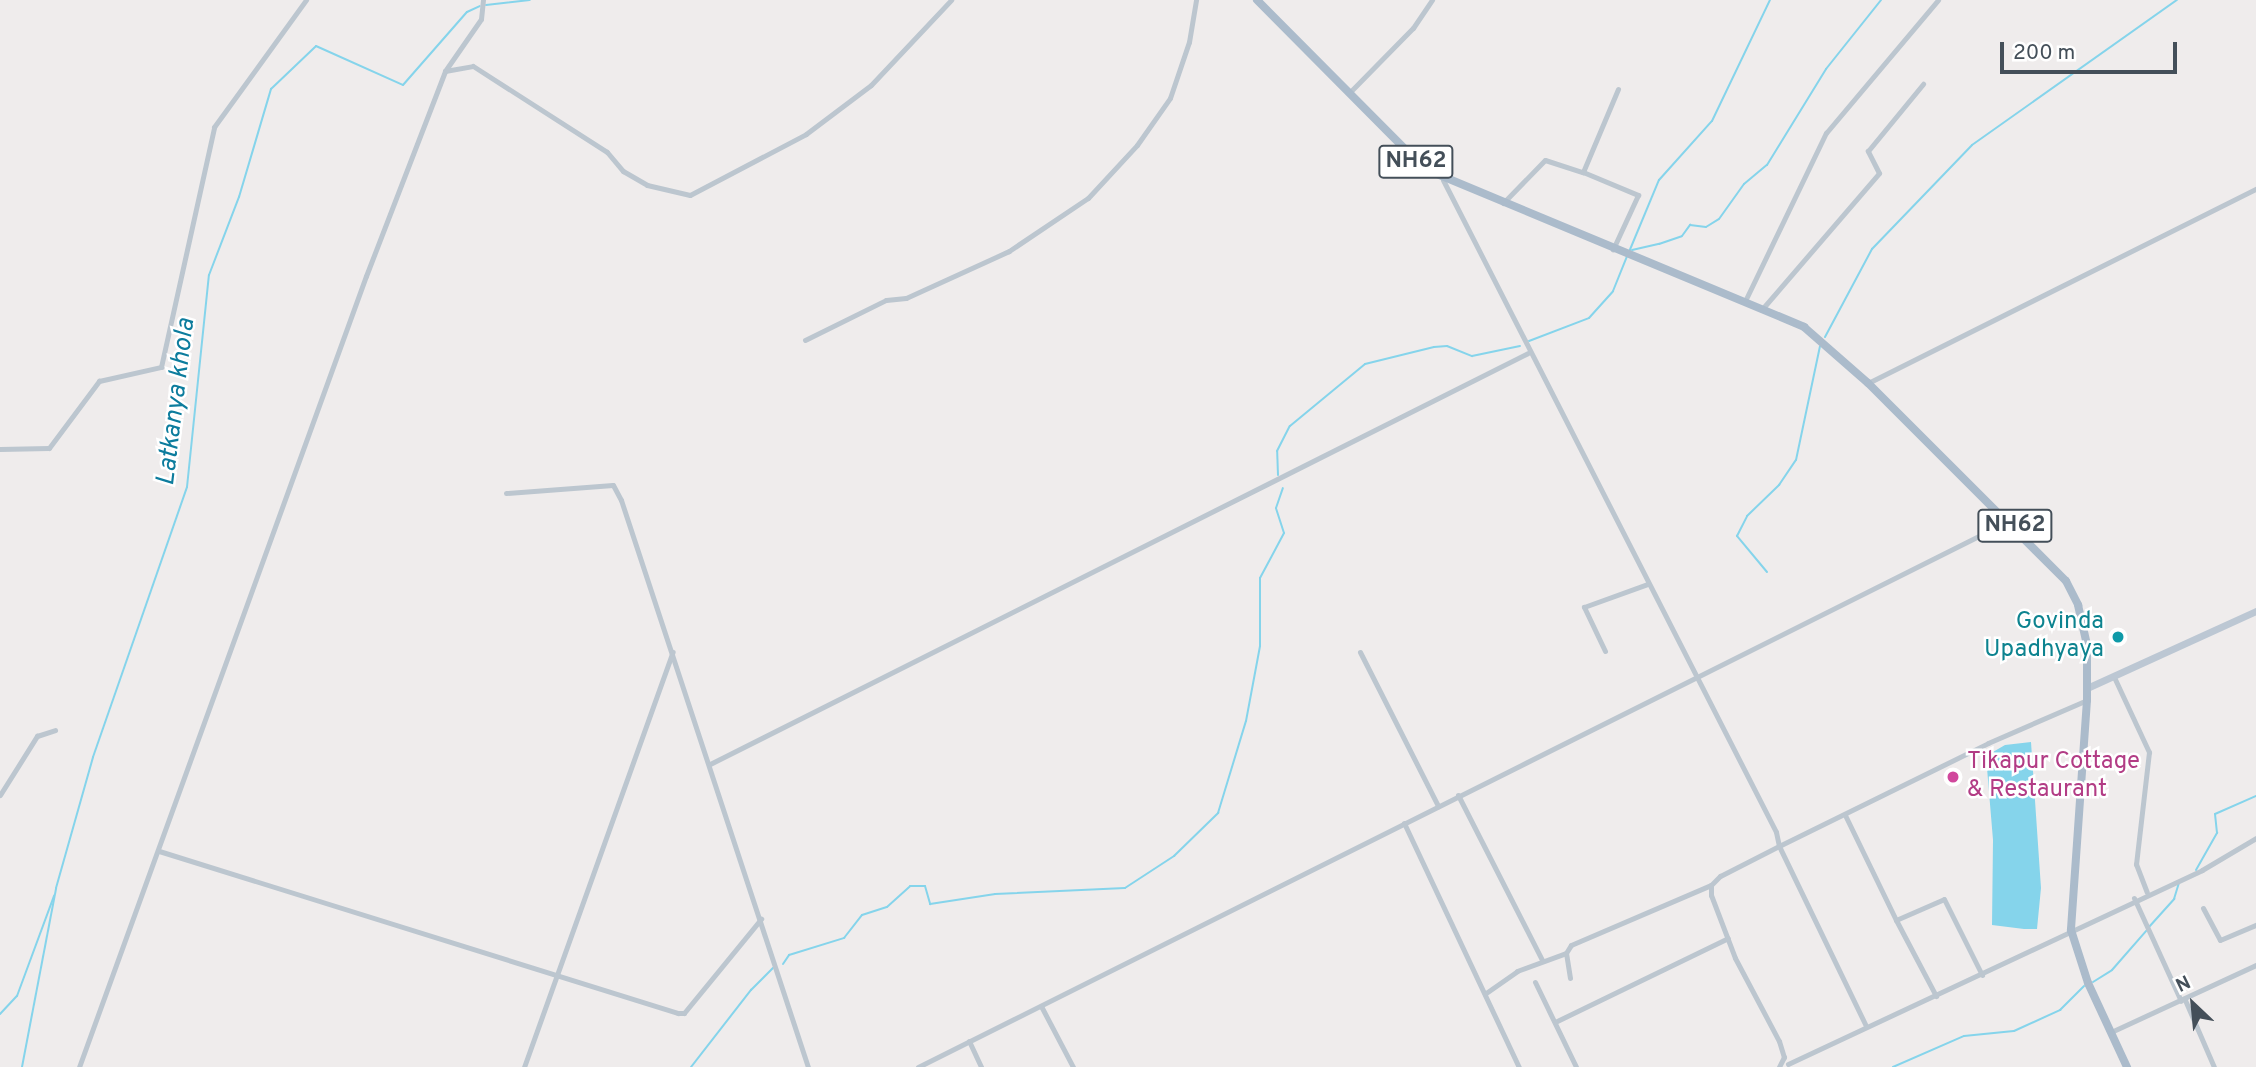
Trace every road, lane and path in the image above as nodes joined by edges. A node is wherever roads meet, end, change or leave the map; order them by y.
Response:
1 (306, 0) edge
2 (483, 0) edge
3 (951, 0) edge
4 (1196, 0) edge
5 (1257, 0) edge
6 (1432, 0) edge
7 (1938, 0) edge
8 (445, 71) junction
9 (1923, 84) dead end
10 (1618, 89) dead end
11 (1350, 92) junction
12 (1583, 172) junction
13 (1443, 180) junction
14 (2256, 189) edge
15 (1503, 203) junction
16 (1613, 249) junction
17 (1745, 301) junction
18 (1762, 308) junction
19 (805, 340) dead end
20 (1528, 353) junction
21 (1868, 383) junction
22 (0, 449) edge
23 (506, 493) dead end
24 (2010, 521) junction
25 (1648, 584) junction
26 (2256, 611) edge
27 (673, 651) junction
28 (1605, 651) dead end
29 (1360, 652) dead end
30 (1696, 674) junction
31 (2114, 677) junction
32 (2087, 688) junction
33 (2087, 701) junction
34 (55, 730) dead end
35 (710, 764) junction
36 (0, 795) edge
37 (1458, 795) junction
38 (1438, 806) junction
39 (1845, 815) junction
40 (1404, 823) junction
41 (2256, 838) edge
42 (1779, 846) junction
43 (159, 851) junction
44 (1711, 885) junction
45 (2147, 892) junction
46 (2134, 898) junction
47 (2203, 908) dead end
48 (761, 919) junction
49 (1896, 920) junction
50 (2256, 925) edge
51 (2071, 930) junction
52 (1728, 938) junction
53 (1566, 953) junction
54 (1542, 960) junction
55 (2256, 965) edge
56 (556, 975) junction
57 (1982, 975) junction
58 (1570, 978) dead end
59 (1535, 982) dead end
60 (1486, 993) junction
61 (1936, 996) junction
62 (2183, 1000) junction
63 (1041, 1006) junction
64 (1555, 1022) junction
65 (1866, 1026) junction
66 (2111, 1032) junction
67 (969, 1041) junction
68 (1784, 1057) junction
69 (1788, 1065) edge
70 (79, 1067) edge
71 (524, 1067) edge
72 (808, 1067) edge
73 (918, 1067) edge
74 (981, 1067) edge
75 (1073, 1067) edge
76 (1519, 1067) edge
77 (1576, 1067) edge
78 (1779, 1067) edge
79 (2127, 1067) edge
80 (2214, 1067) edge

1 - 22 street
2 - 8 street
3 - 8 street
4 - 19 street
5 - 11 main road, NH62
6 - 11 street
7 - 17 street
8 - 43 street
9 - 18 street
10 - 12 street
11 - 13 main road, NH62
12 - 15 street
12 - 16 street
13 - 15 main road, NH62
13 - 20 street
14 - 21 street
15 - 16 main road, NH62
16 - 17 main road, NH62
17 - 18 main road, NH62
18 - 21 main road, NH62
20 - 25 street
20 - 35 street
21 - 24 main road, NH62
23 - 27 street
24 - 30 street
24 - 32 main road, NH62
25 - 28 street
25 - 30 street
26 - 31 street
27 - 35 street
27 - 56 street
29 - 38 street
30 - 37 street
30 - 42 street
31 - 32 street
31 - 45 street
32 - 33 main road, NH62
33 - 39 street
33 - 51 main road, NH62
34 - 36 street
35 - 48 street
37 - 38 street
37 - 54 street
38 - 40 street
39 - 42 street
39 - 49 street
40 - 60 street
40 - 63 street
41 - 45 street
42 - 44 street
42 - 65 street
43 - 56 street
43 - 70 street
44 - 52 street
44 - 53 street
45 - 46 street
46 - 51 street
46 - 62 street
47 - 50 street
48 - 56 street
48 - 72 street
49 - 57 street
49 - 61 street
51 - 57 street
51 - 66 main road, NH62
52 - 64 street
52 - 68 street
53 - 54 street
53 - 58 street
54 - 60 street
55 - 62 street
56 - 71 street
57 - 61 street
59 - 64 street
60 - 76 street
61 - 65 street
62 - 66 street
62 - 80 street
63 - 67 street
63 - 75 street
64 - 77 street
65 - 69 street
66 - 79 main road, NH62
67 - 73 street
67 - 74 street
68 - 69 street
68 - 78 street

